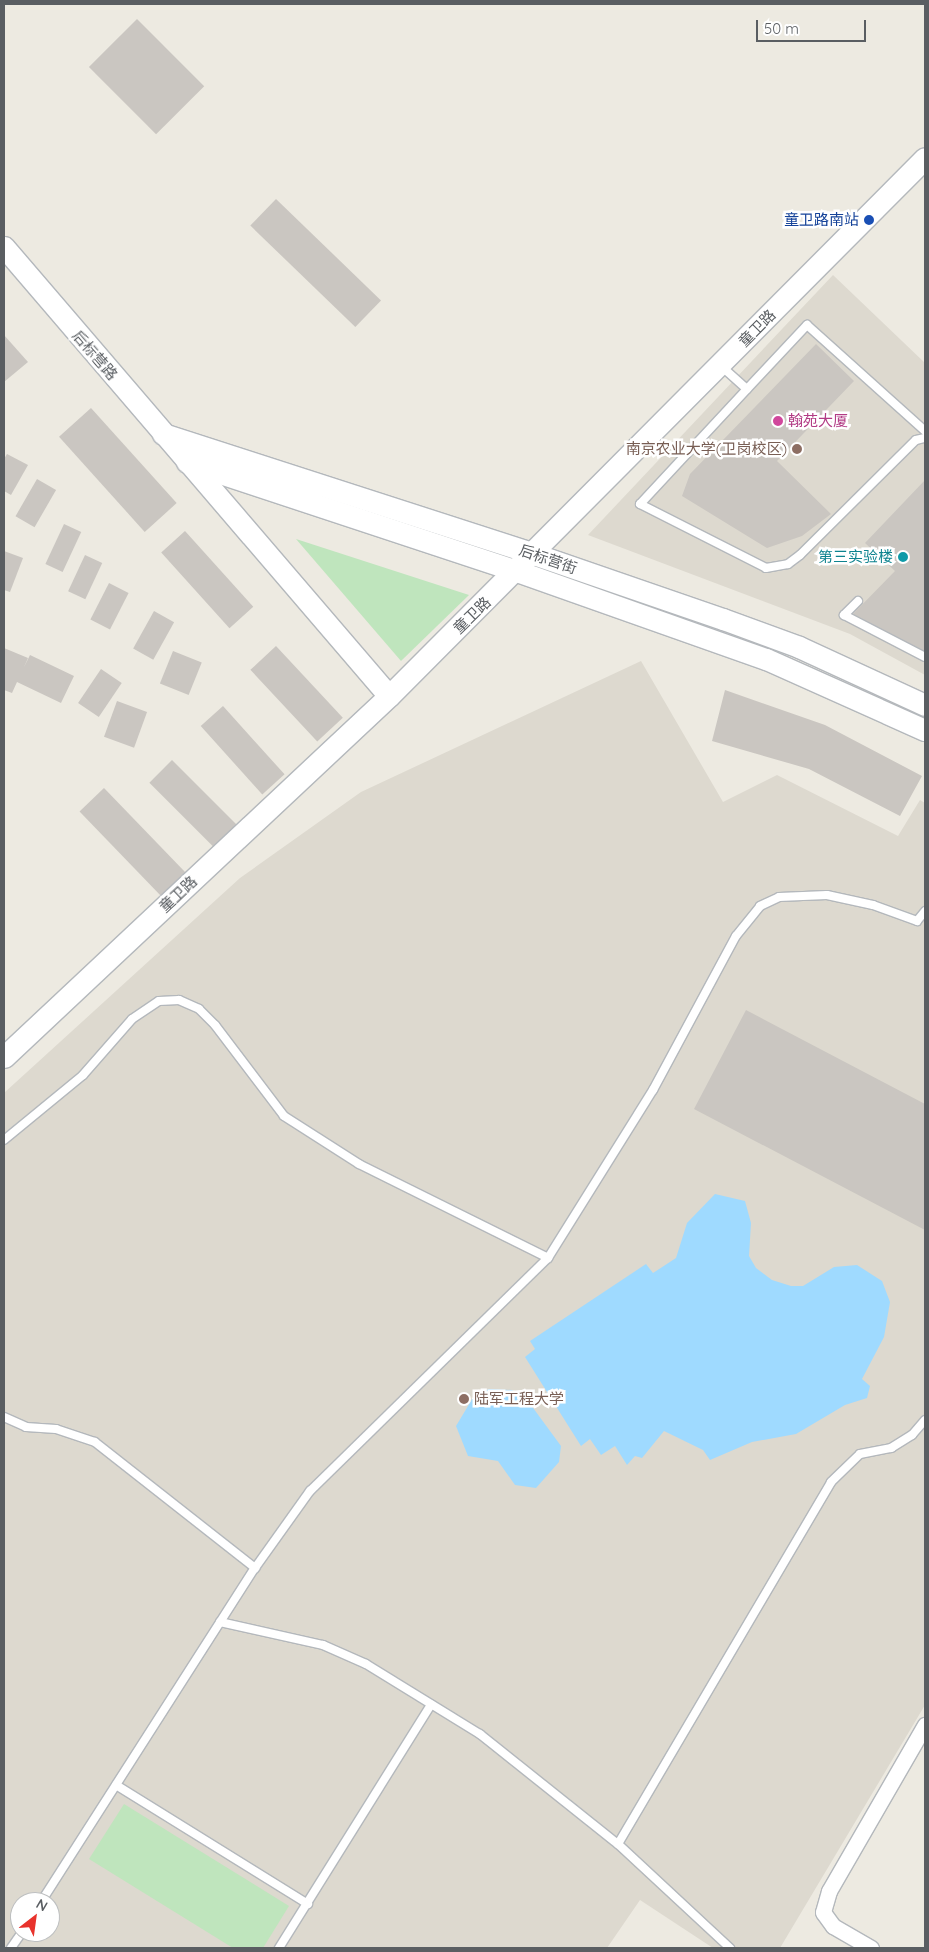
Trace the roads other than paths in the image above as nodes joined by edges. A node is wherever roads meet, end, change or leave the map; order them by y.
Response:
1 (925, 158) edge
2 (4, 247) edge
3 (720, 365) junction
4 (747, 389) junction
5 (925, 431) edge
6 (163, 434) junction
7 (925, 438) edge
8 (187, 462) junction
9 (534, 554) junction
10 (517, 571) junction
11 (858, 601) dead end
12 (925, 657) edge
13 (389, 696) junction
14 (925, 705) edge
15 (925, 730) edge
16 (925, 911) edge
17 (917, 921) junction
18 (925, 926) edge
19 (4, 1057) edge
20 (4, 1140) edge
21 (548, 1258) junction
22 (4, 1417) edge
23 (925, 1420) edge
24 (255, 1568) junction
25 (220, 1622) junction
26 (431, 1705) junction
27 (925, 1725) edge
28 (116, 1785) junction
29 (618, 1844) junction
30 (47, 1892) edge
31 (308, 1904) junction
32 (279, 1948) edge
33 (730, 1948) edge
34 (871, 1948) edge

1 - 3 street, 童卫路
2 - 6 street, 后标营路
3 - 4 lane
3 - 9 street, 童卫路
4 - 5 lane
4 - 7 lane
6 - 8 street, 后标营路
6 - 9 street, 后标营街
8 - 10 street, 后标营街
8 - 13 street, 后标营路
9 - 10 street, 童卫路
9 - 14 street, 后标营街
10 - 13 street, 童卫路
10 - 15 street, 后标营街
11 - 12 lane
13 - 19 street, 童卫路
16 - 17 lane
17 - 18 lane
17 - 21 lane
20 - 21 lane
21 - 24 lane
22 - 24 lane
23 - 29 lane
24 - 25 lane
25 - 26 lane
25 - 28 lane
26 - 29 lane
26 - 31 lane
27 - 34 street
28 - 30 lane
28 - 31 lane
29 - 33 lane
31 - 32 lane

